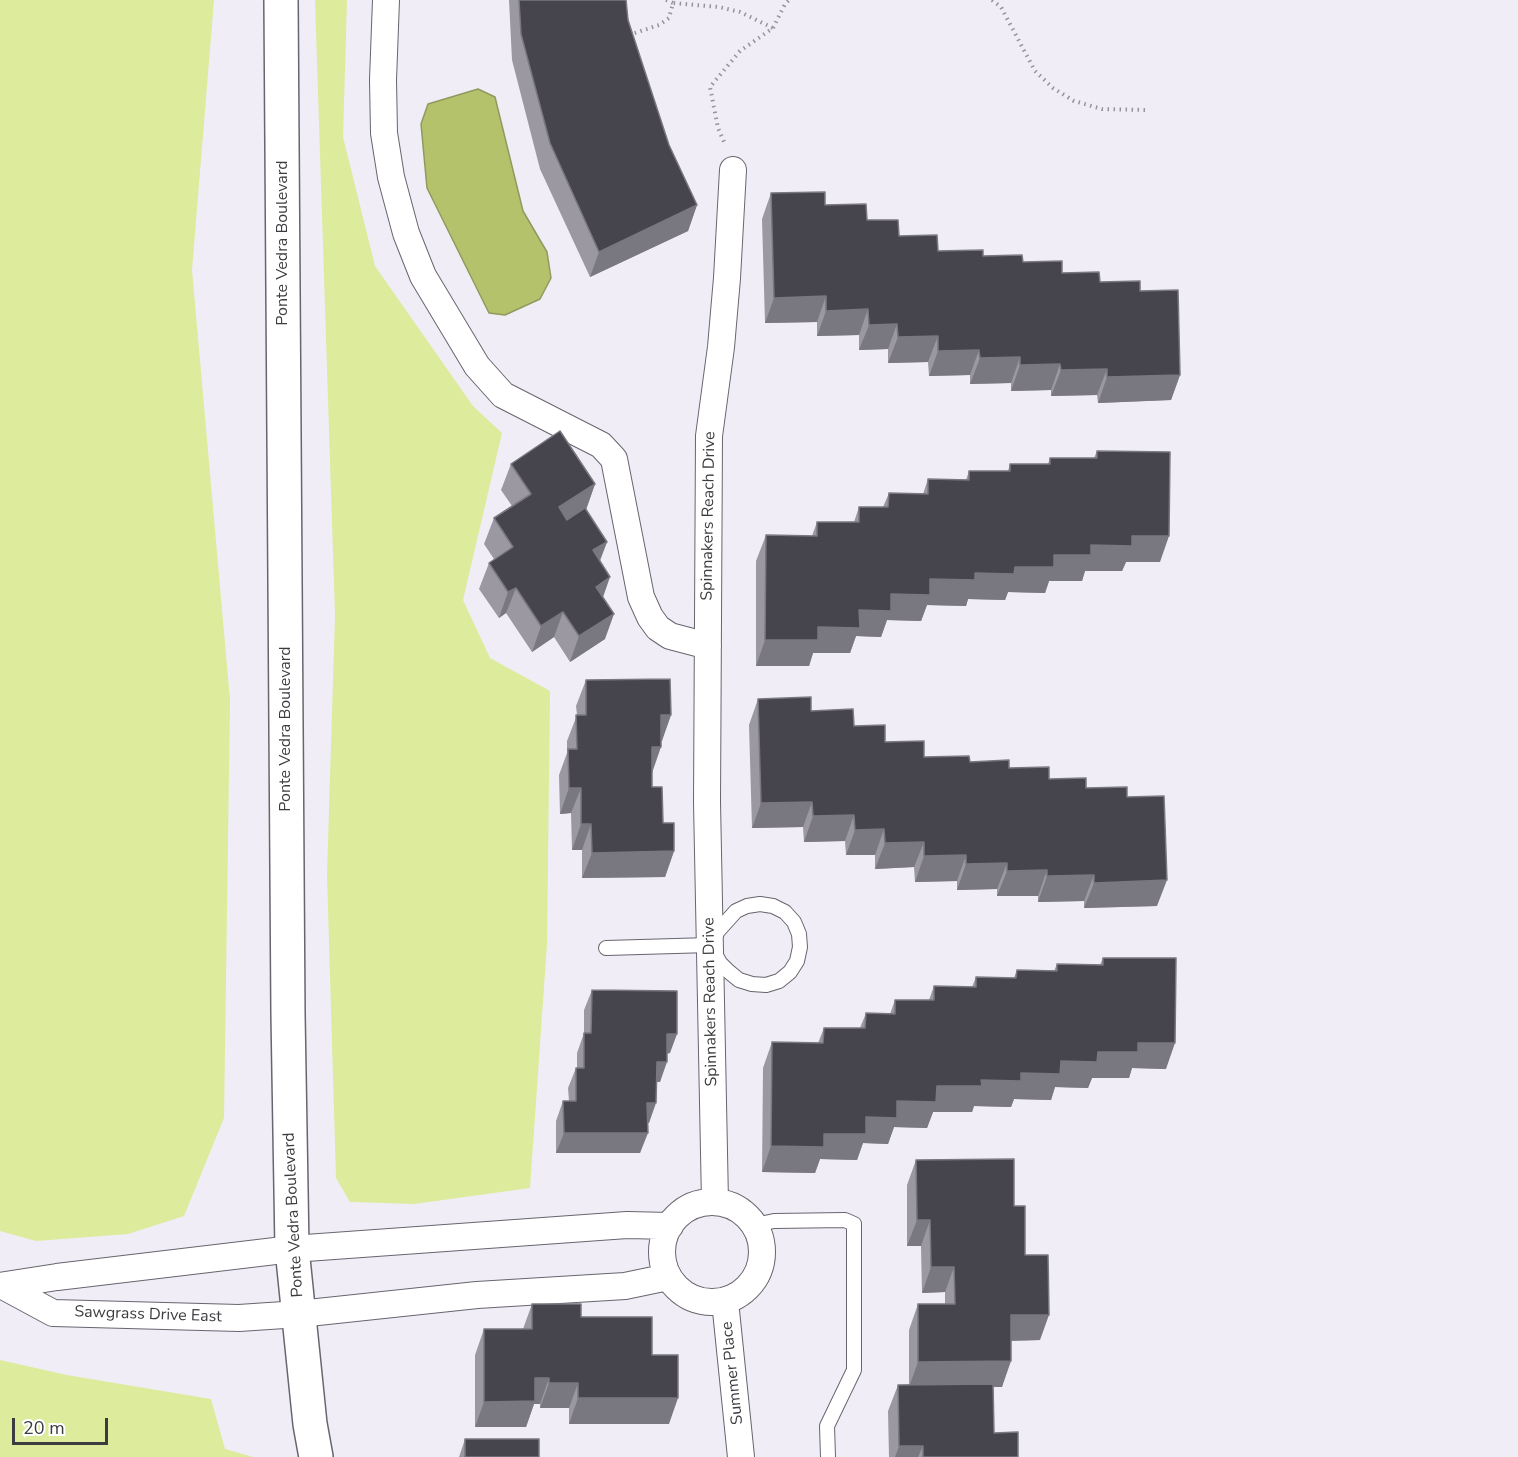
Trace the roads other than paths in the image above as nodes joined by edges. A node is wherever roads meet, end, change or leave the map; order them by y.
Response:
1 (281, 0) edge
2 (386, 0) edge
3 (733, 170) road end
4 (708, 646) junction
5 (710, 945) junction
6 (606, 948) dead end
7 (715, 1202) junction
8 (755, 1225) junction
9 (670, 1226) junction
10 (292, 1249) junction
11 (668, 1277) junction
12 (1, 1286) edge
13 (725, 1301) junction
14 (299, 1314) junction
15 (316, 1457) edge
16 (741, 1457) edge
17 (828, 1457) edge

1 - 10 street, Ponte Vedra Boulevard
2 - 4 street
3 - 4 street, Spinnakers Reach Drive
4 - 5 street, Spinnakers Reach Drive
5 - 5 lane
5 - 6 lane
5 - 7 street, Spinnakers Reach Drive
7 - 8 street
7 - 9 street
8 - 13 street
8 - 17 lane
9 - 10 street
9 - 11 street
10 - 12 street, Sawgrass Drive East
10 - 14 street, Ponte Vedra Boulevard
11 - 13 street, Summer Place
11 - 14 street
12 - 14 street, Sawgrass Drive East
13 - 16 street, Summer Place
14 - 15 street, Ponte Vedra Boulevard

